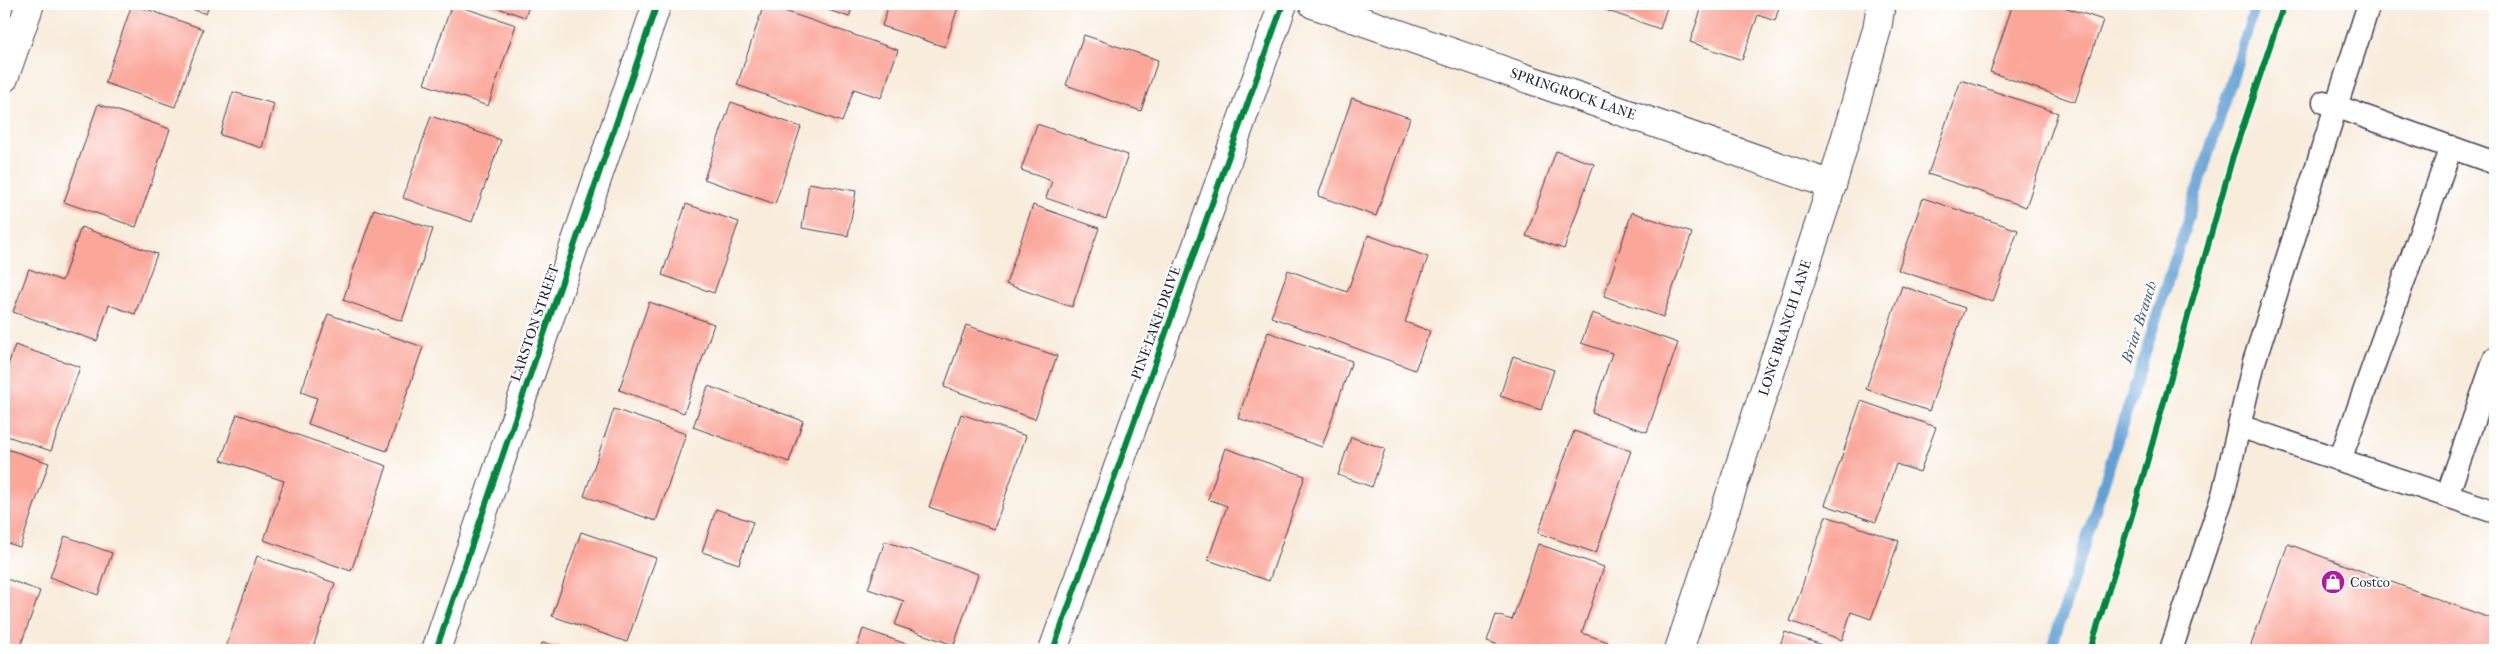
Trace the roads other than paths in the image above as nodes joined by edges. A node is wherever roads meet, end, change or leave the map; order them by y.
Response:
1 (30, 4) edge
2 (658, 4) edge
3 (1283, 4) edge
4 (1313, 4) edge
5 (1881, 4) edge
6 (2370, 4) edge
7 (4, 78) edge
8 (2330, 104) junction
9 (2451, 147) junction
10 (2495, 163) edge
11 (1832, 185) junction
12 (2495, 358) edge
13 (2239, 426) junction
14 (2340, 460) junction
15 (2447, 496) junction
16 (2495, 512) edge
17 (436, 650) edge
18 (1053, 650) edge
19 (1679, 650) edge
20 (2171, 650) edge

1 - 7 street
2 - 17 street, LARSTON STREET
3 - 18 street, PINE LAKE DRIVE
4 - 11 street, SPRINGROCK LANE
5 - 11 street, LONG BRANCH LANE
6 - 8 lane
8 - 9 lane
8 - 13 lane
9 - 10 lane
9 - 14 lane
11 - 19 street, LONG BRANCH LANE
12 - 15 lane
13 - 14 lane
13 - 20 lane
14 - 15 lane
15 - 16 lane

